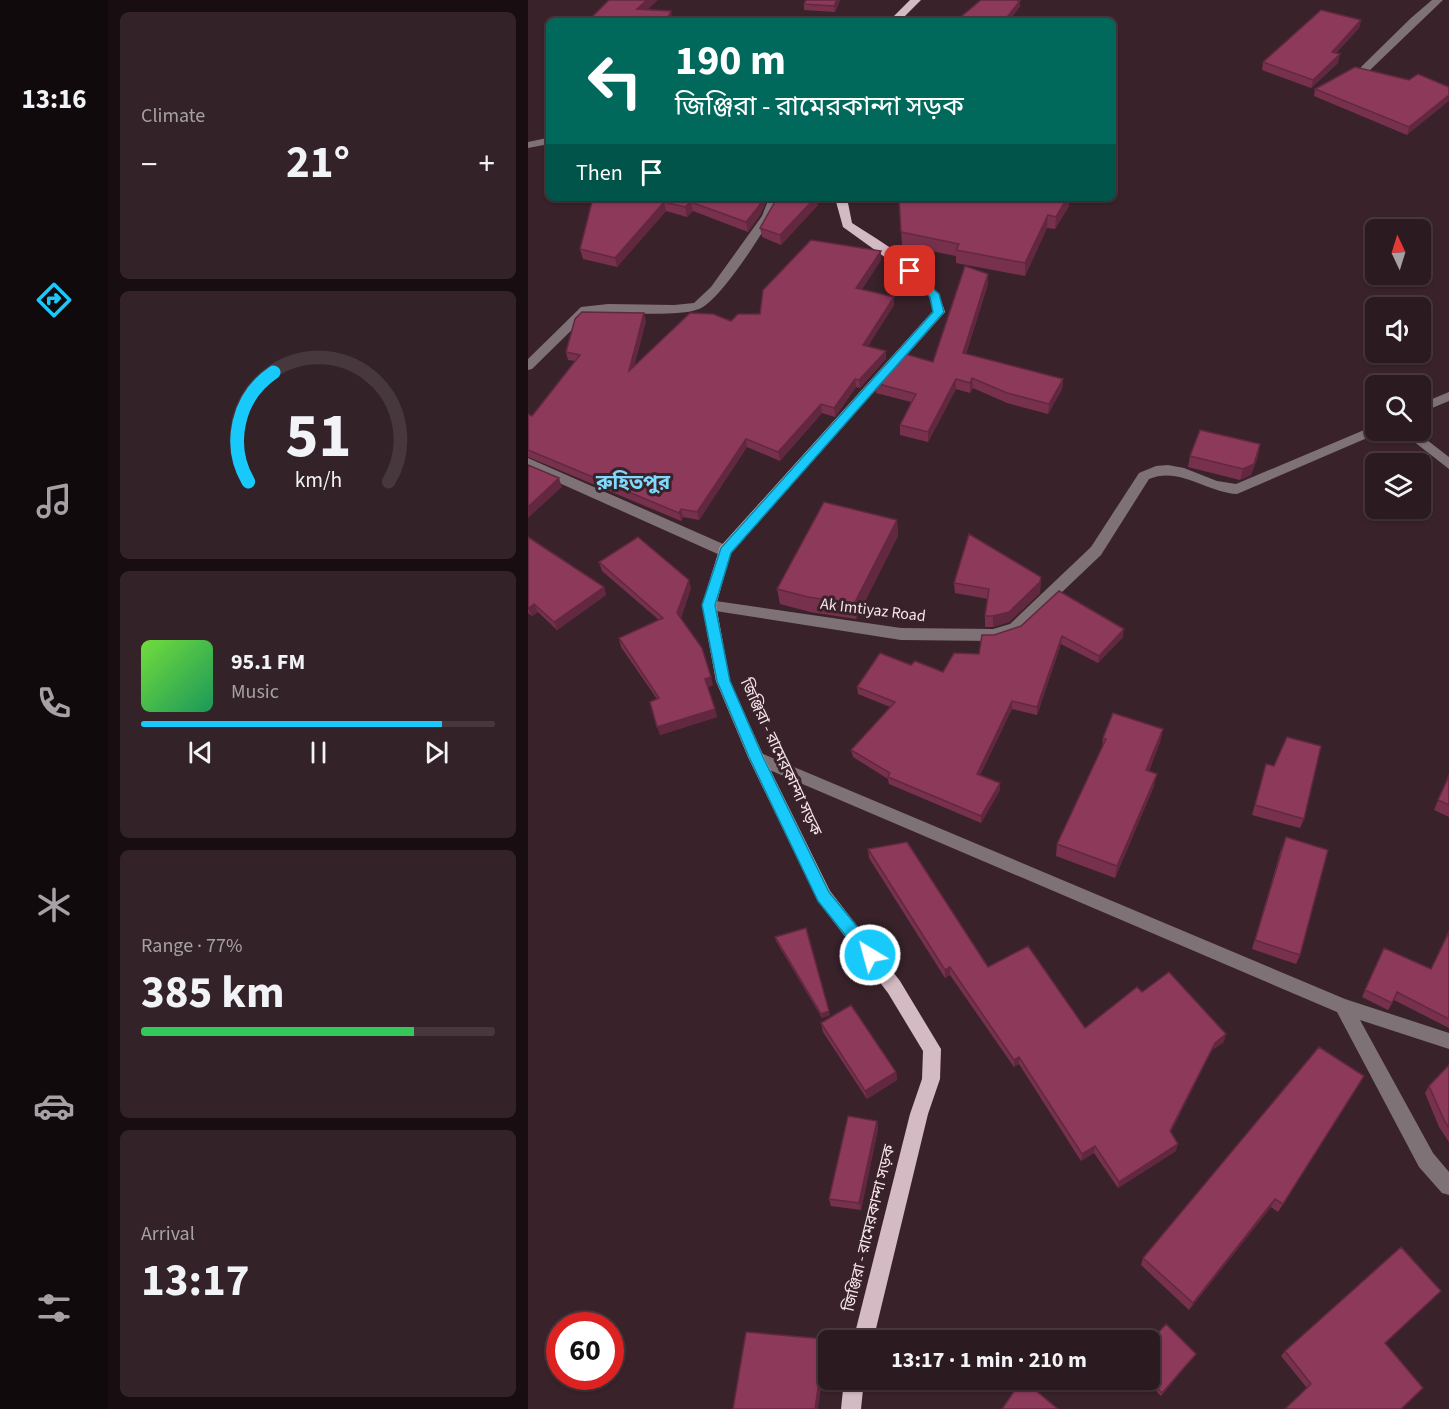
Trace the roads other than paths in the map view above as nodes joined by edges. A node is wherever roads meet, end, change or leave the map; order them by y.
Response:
1 (916, 0) edge
2 (1438, 0) edge
3 (897, 18) edge
4 (1365, 69) edge
5 (546, 141) edge
6 (528, 145) edge
7 (775, 201) edge
8 (842, 201) edge
9 (528, 366) edge
10 (1449, 396) edge
11 (1431, 404) edge
12 (1365, 434) edge
13 (1419, 441) edge
14 (528, 463) edge
15 (1449, 464) edge
16 (725, 551) junction
17 (709, 605) junction
18 (756, 757) junction
19 (1343, 1006) junction
20 (1449, 1041) edge
21 (1449, 1185) edge
22 (866, 1330) edge
23 (853, 1390) edge
24 (851, 1409) edge

1 - 3 main road
2 - 4 street
5 - 6 street
7 - 9 street
8 - 16 main road, জিঞ্জিরা - রামেরকান্দা সড়ক
10 - 11 street
12 - 17 street, Ak Imtiyaz Road
13 - 15 street
14 - 16 street
16 - 17 main road, জিঞ্জিরা - রামেরকান্দা সড়ক
17 - 18 main road, জিঞ্জিরা - রামেরকান্দা সড়ক
18 - 19 street
18 - 22 main road, জিঞ্জিরা - রামেরকান্দা সড়ক
19 - 20 street
19 - 21 street
23 - 24 main road

